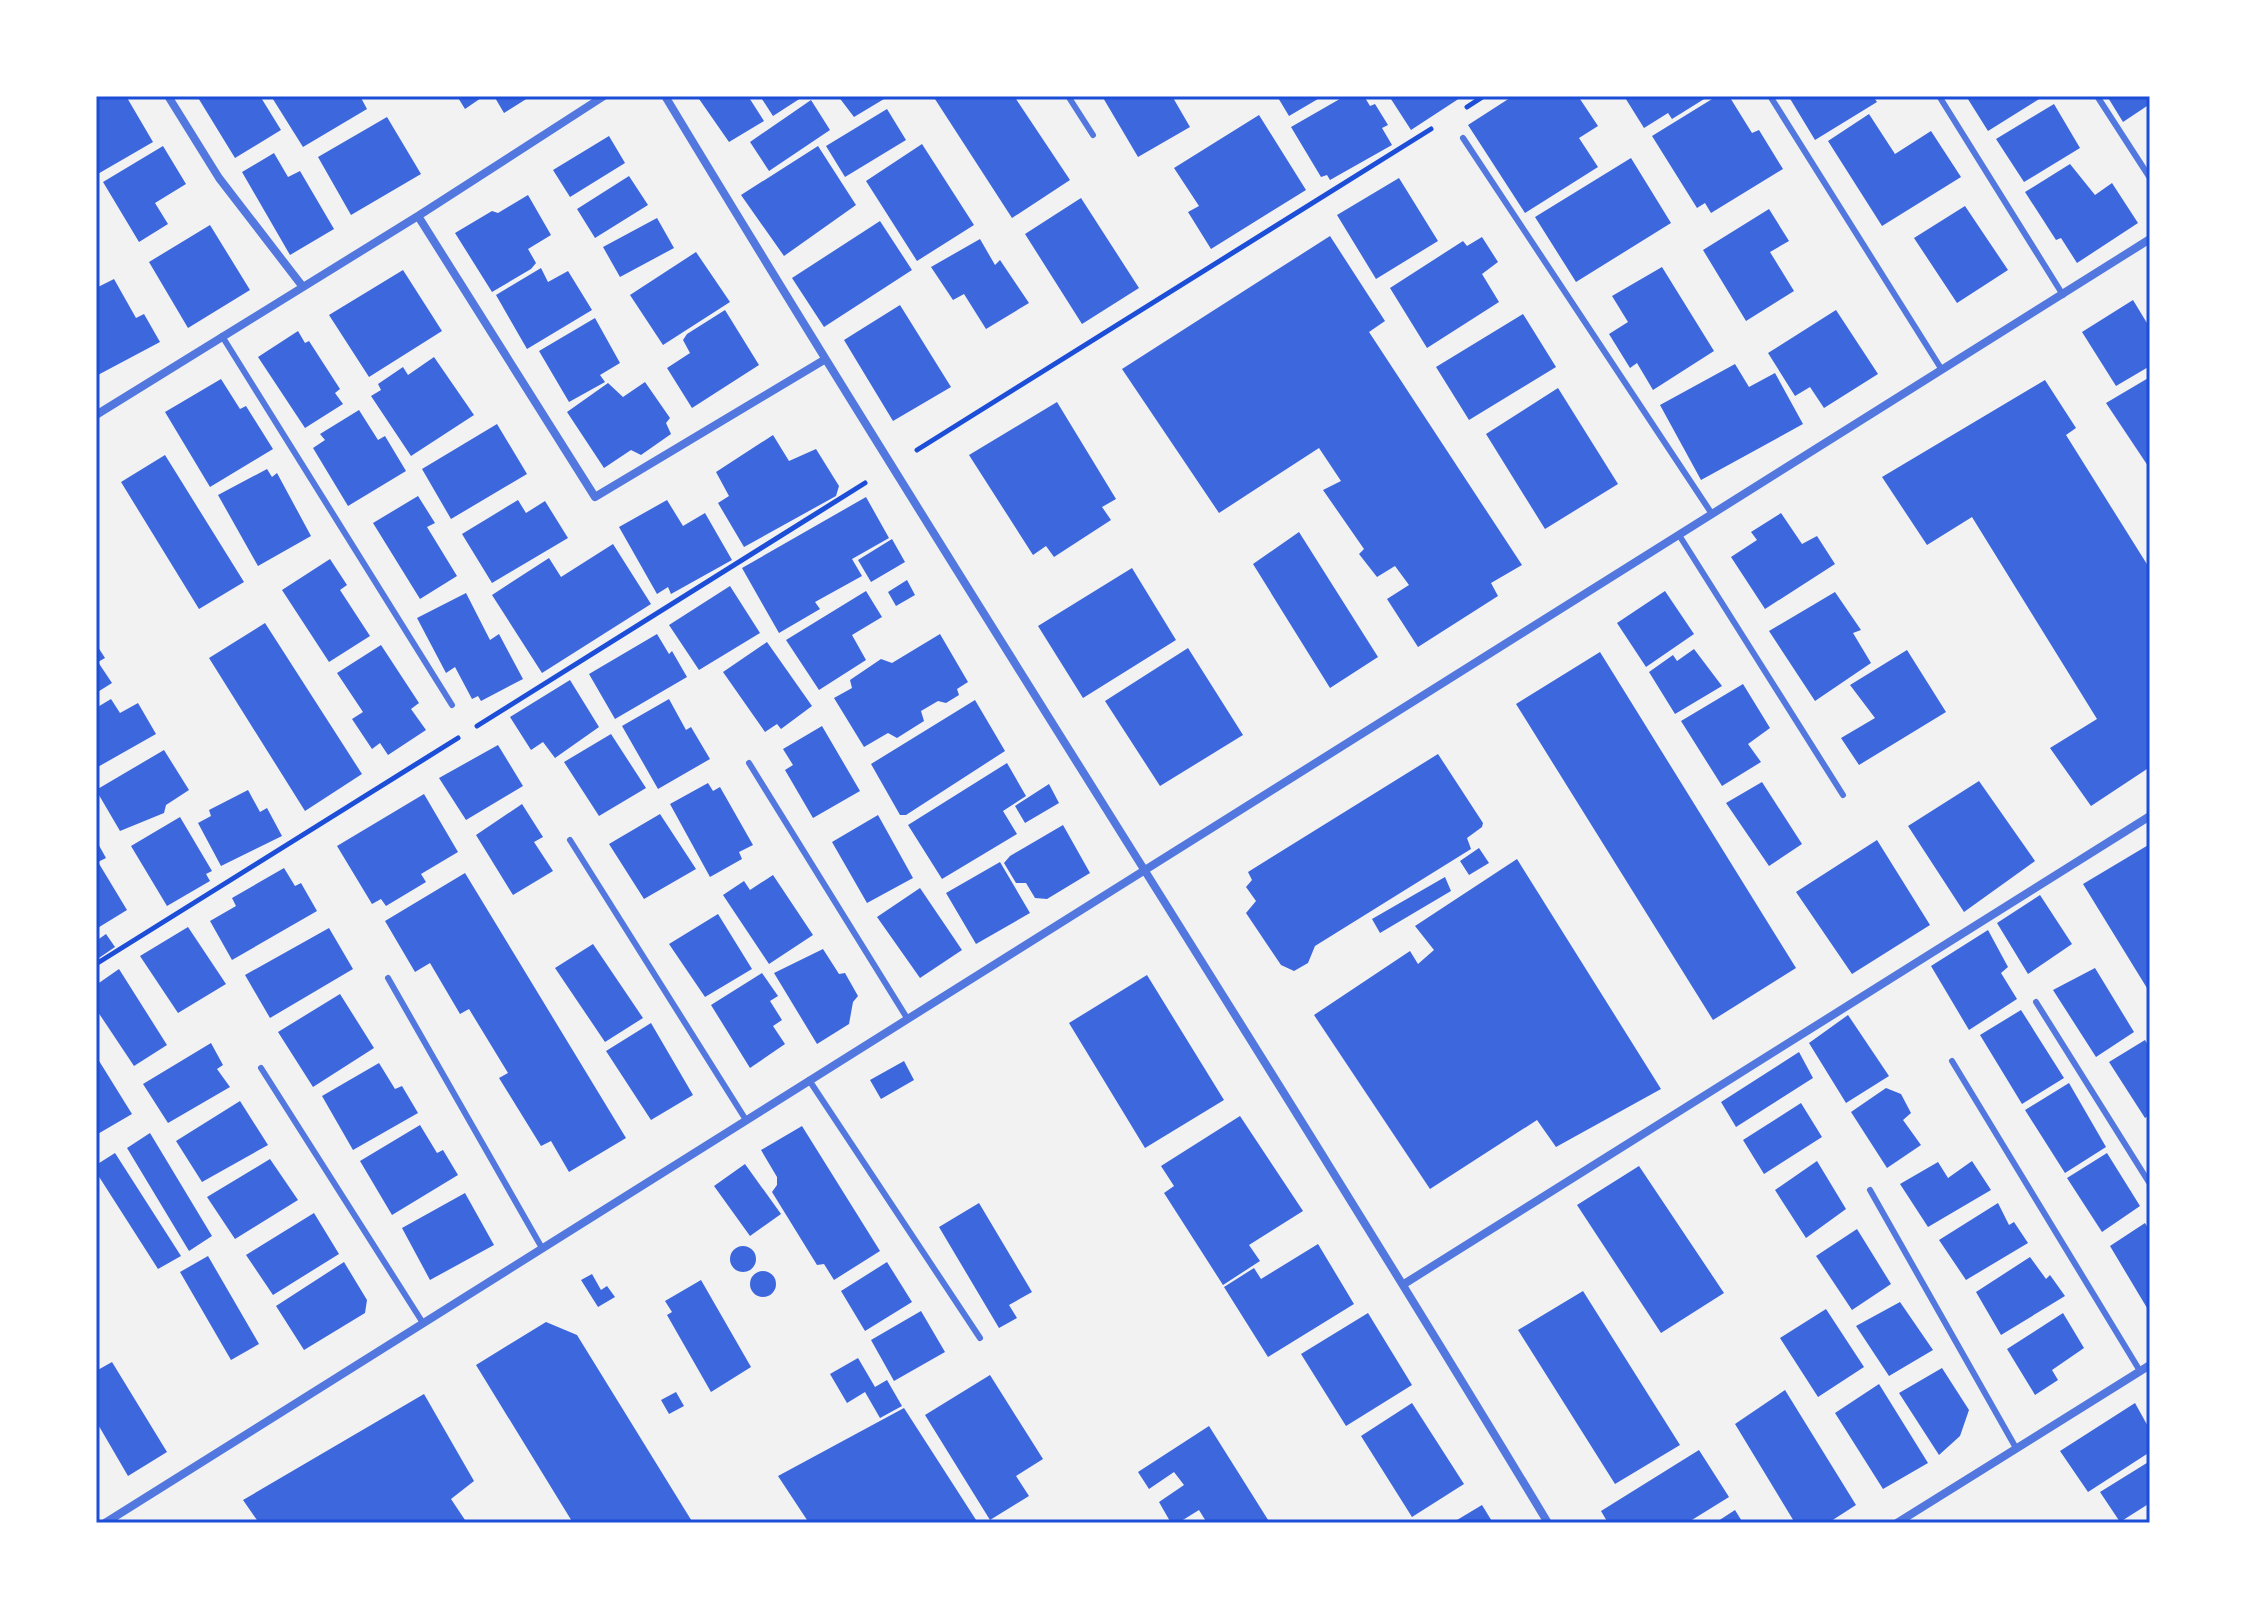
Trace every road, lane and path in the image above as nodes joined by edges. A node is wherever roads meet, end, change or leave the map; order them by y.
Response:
1 (168, 96) edge
2 (604, 96) edge
3 (665, 96) edge
4 (1068, 96) edge
5 (1484, 96) edge
6 (1770, 96) edge
7 (1939, 96) edge
8 (2097, 96) edge
9 (1457, 113) dead end
10 (1443, 121) dead end
11 (1093, 135) dead end
12 (1463, 138) dead end
13 (2150, 178) edge
14 (418, 216) junction
15 (2150, 239) edge
16 (303, 287) junction
17 (2063, 295) junction
18 (222, 336) junction
19 (824, 360) junction
20 (1942, 370) junction
21 (96, 415) edge
22 (891, 467) junction
23 (1712, 514) junction
24 (1679, 535) junction
25 (452, 705) dead end
26 (473, 728) dead end
27 (460, 737) dead end
28 (749, 763) dead end
29 (1843, 795) dead end
30 (2150, 816) edge
31 (570, 840) dead end
32 (1143, 870) junction
33 (96, 964) edge
34 (388, 978) dead end
35 (2036, 1002) dead end
36 (907, 1018) junction
37 (1952, 1061) dead end
38 (261, 1068) dead end
39 (809, 1080) junction
40 (746, 1120) junction
41 (2150, 1184) edge
42 (1870, 1190) dead end
43 (542, 1248) junction
44 (1404, 1284) junction
45 (423, 1323) junction
46 (980, 1338) dead end
47 (2150, 1365) edge
48 (2140, 1371) junction
49 (2016, 1448) junction
50 (105, 1523) edge
51 (1548, 1523) edge
52 (1897, 1523) edge

1 - 16 street
2 - 14 street
3 - 19 street
4 - 11 lane
5 - 9 path
6 - 20 lane
7 - 17 lane
8 - 13 lane
10 - 22 path
12 - 23 lane
14 - 16 street
14 - 19 street
15 - 17 street
16 - 18 street
17 - 20 street
18 - 21 street
18 - 25 lane
19 - 22 street
20 - 23 street
22 - 26 path
22 - 32 street
23 - 24 street
24 - 29 lane
24 - 32 street
27 - 33 path
28 - 36 lane
30 - 44 street
31 - 40 lane
32 - 36 street
32 - 44 street
34 - 43 lane
35 - 41 lane
36 - 39 street
37 - 48 lane
38 - 45 lane
39 - 40 street
39 - 46 lane
40 - 43 street
42 - 49 lane
43 - 45 street
44 - 51 street
45 - 50 street
47 - 48 street
48 - 49 street
49 - 52 street

